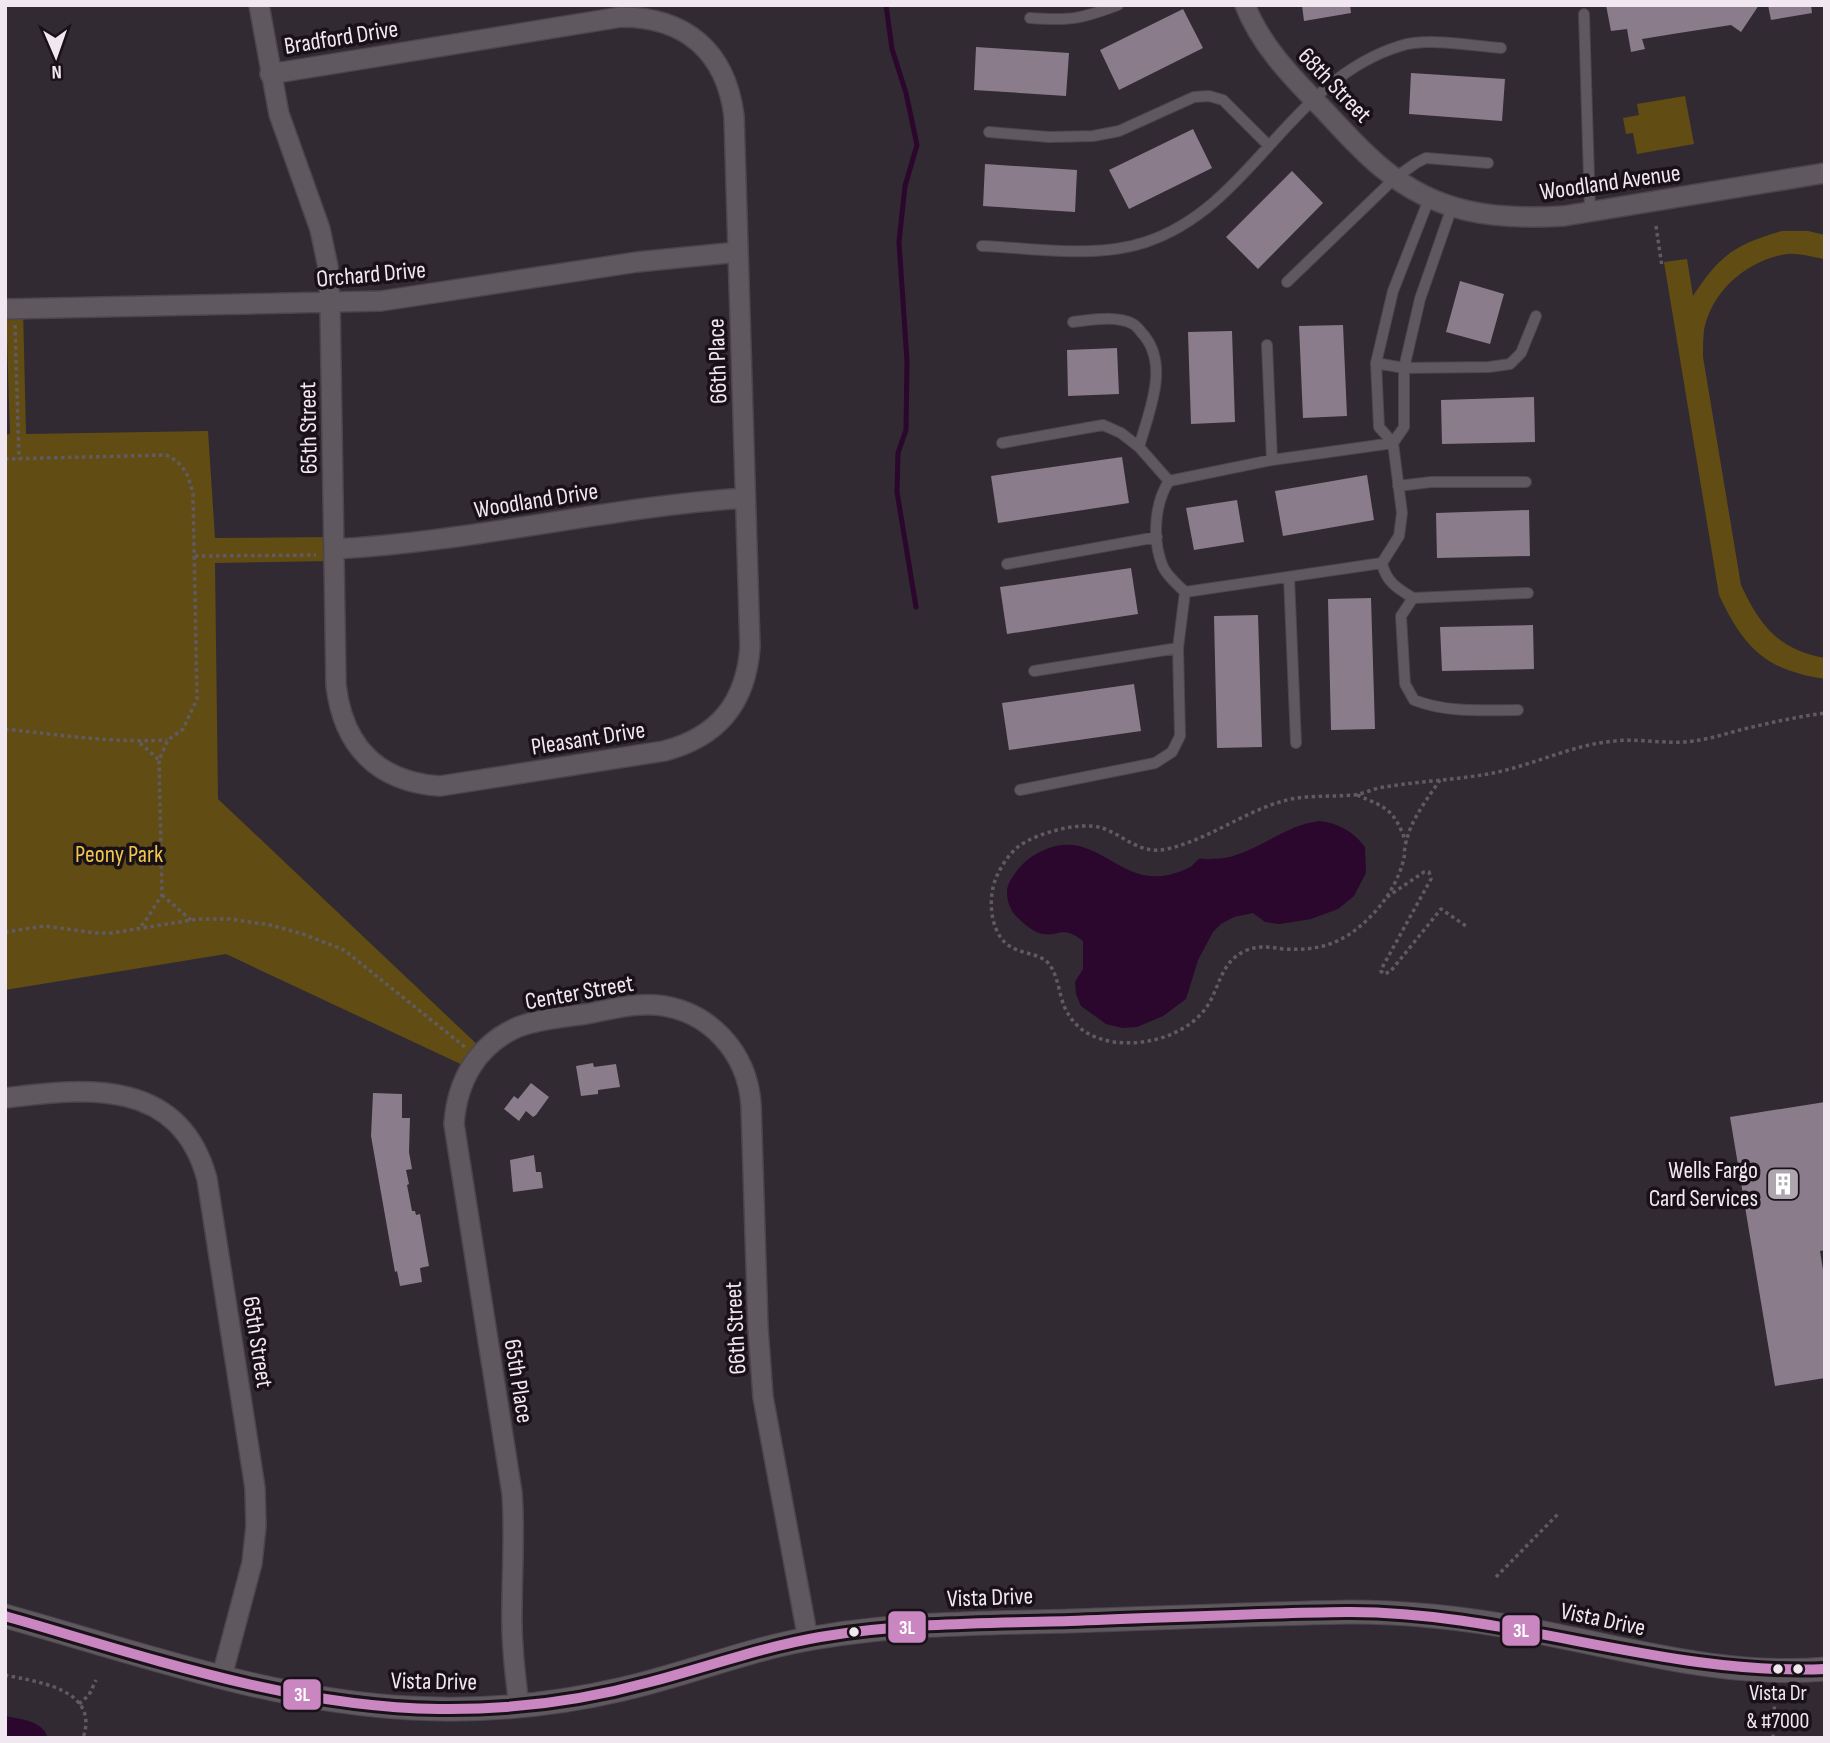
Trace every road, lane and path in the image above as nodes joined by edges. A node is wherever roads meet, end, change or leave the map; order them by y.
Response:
1 (259, 5) edge
2 (1118, 5) edge
3 (1245, 5) edge
4 (1584, 14) dead end
5 (1030, 18) dead end
6 (667, 24) joint
7 (1501, 48) dead end
8 (270, 74) junction
9 (1313, 99) junction
10 (989, 132) dead end
11 (1268, 145) junction
12 (1488, 163) dead end
13 (1825, 173) edge
14 (1401, 182) junction
15 (1429, 199) junction
16 (1452, 207) junction
17 (1590, 211) junction
18 (1656, 226) dead end
19 (982, 246) dead end
20 (738, 252) junction
21 (1662, 267) dead end
22 (1287, 282) dead end
23 (330, 304) junction
24 (10, 309) edge
25 (1536, 316) dead end
26 (1073, 321) dead end
27 (1267, 345) dead end
28 (1376, 363) junction
29 (1404, 368) junction
30 (1002, 443) dead end
31 (1393, 443) junction
32 (1139, 447) junction
33 (5, 459) edge
34 (19, 459) junction
35 (1272, 460) junction
36 (1169, 481) junction
37 (1526, 482) dead end
38 (1398, 486) junction
39 (745, 498) junction
40 (1157, 537) junction
41 (334, 552) junction
42 (195, 556) junction
43 (1382, 563) junction
44 (1007, 564) dead end
45 (1289, 577) junction
46 (1185, 592) junction
47 (1528, 593) dead end
48 (1413, 598) junction
49 (1178, 648) junction
50 (1034, 671) dead end
51 (1518, 710) dead end
52 (1825, 713) edge
53 (722, 719) joint
54 (5, 729) edge
55 (168, 740) junction
56 (139, 742) junction
57 (1296, 743) dead end
58 (159, 760) junction
59 (1440, 780) junction
60 (454, 785) joint
61 (1020, 790) dead end
62 (1357, 795) junction
63 (1406, 842) junction
64 (162, 895) junction
65 (1386, 898) junction
66 (191, 920) junction
67 (1466, 926) dead end
68 (137, 929) junction
69 (5, 932) edge
70 (709, 1025) joint
71 (474, 1063) junction
72 (5, 1098) edge
73 (1559, 1513) dead end
74 (1496, 1577) dead end
75 (5, 1616) edge
76 (808, 1639) junction
77 (1825, 1669) edge
78 (5, 1675) edge
79 (222, 1676) junction
80 (96, 1680) dead end
81 (1775, 1693) dead end
82 (79, 1704) junction
83 (519, 1706) junction
84 (83, 1738) edge
85 (1773, 1738) edge

1 - 8 street, 65th Street
2 - 5 lane
3 - 9 street, 68th Street
4 - 17 lane
6 - 8 street, Bradford Drive
6 - 20 street, 66th Place
7 - 9 lane
8 - 23 street, 65th Street
9 - 11 lane
9 - 14 street, 68th Street
10 - 11 lane
11 - 19 lane
12 - 14 lane
13 - 17 street, Woodland Avenue
14 - 15 street, Woodland Avenue
14 - 22 lane
15 - 16 street, Woodland Avenue
15 - 28 lane
16 - 17 street, Woodland Avenue
16 - 29 lane
18 - 21 path
20 - 23 street, Orchard Drive
20 - 39 street, 66th Place
23 - 24 street, Orchard Drive
23 - 41 street, 65th Street
24 - 34 path
25 - 29 lane
26 - 32 lane
27 - 35 lane
28 - 29 lane
28 - 31 lane
29 - 31 lane
30 - 32 lane
31 - 35 lane
31 - 38 lane
32 - 36 lane
33 - 34 path
34 - 42 path
35 - 36 lane
36 - 40 lane
37 - 38 lane
38 - 43 lane
39 - 41 street, Woodland Drive
39 - 53 street, 66th Place
40 - 44 lane
40 - 46 lane
41 - 42 path
41 - 60 street, 65th Street
42 - 55 path
43 - 45 lane
43 - 48 lane
45 - 46 lane
45 - 57 lane
46 - 49 lane
47 - 48 lane
48 - 51 lane
49 - 50 lane
49 - 61 lane
52 - 59 path
53 - 60 street, Pleasant Drive
54 - 56 path
55 - 56 path
55 - 58 path
56 - 58 path
58 - 64 path
59 - 62 path
59 - 63 path
62 - 63 path
62 - 65 path
63 - 65 path
64 - 66 path
64 - 68 path
65 - 67 path
66 - 68 path
66 - 71 path
68 - 69 path
70 - 71 street, Center Street
70 - 76 street, 66th Street
71 - 83 street, 65th Place
72 - 79 street, 65th Street
73 - 74 path
75 - 79 street, Vista Drive
76 - 77 street, Vista Drive
76 - 83 street, Vista Drive
78 - 82 path
79 - 83 street, Vista Drive
80 - 82 path
81 - 85 path
82 - 84 path

